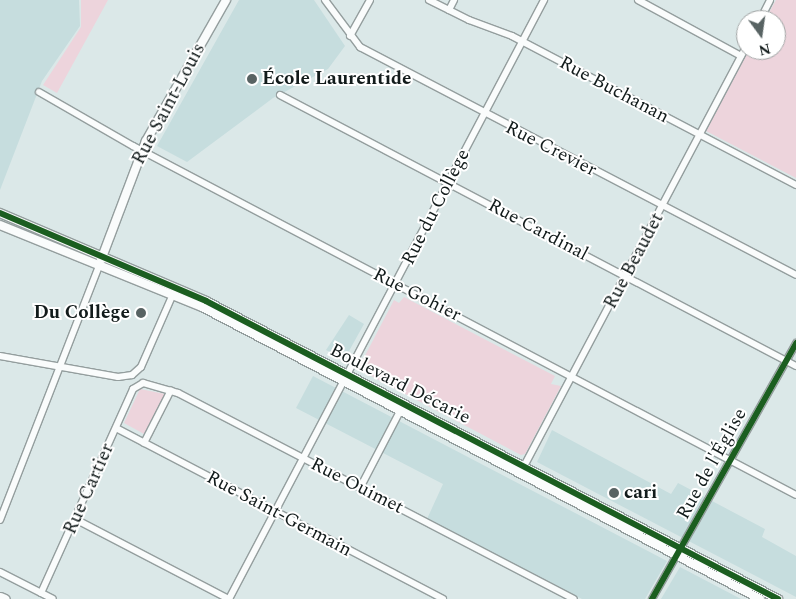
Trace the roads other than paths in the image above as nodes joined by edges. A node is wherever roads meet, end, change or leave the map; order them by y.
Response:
1 (226, 0) edge
2 (325, 0) edge
3 (370, 0) edge
4 (429, 0) edge
5 (454, 0) edge
6 (544, 0) edge
7 (638, 0) edge
8 (449, 10) junction
9 (350, 36) junction
10 (522, 42) junction
11 (736, 53) edge
12 (739, 60) edge
13 (39, 92) dead end
14 (280, 95) dead end
15 (484, 114) junction
16 (698, 135) junction
17 (142, 150) junction
18 (448, 183) junction
19 (796, 185) edge
20 (662, 207) junction
21 (0, 213) edge
22 (0, 225) edge
23 (102, 256) junction
24 (99, 266) junction
25 (796, 275) edge
26 (626, 276) junction
27 (395, 284) junction
28 (175, 291) junction
29 (796, 343) edge
30 (0, 356) edge
31 (787, 361) junction
32 (59, 366) junction
33 (796, 366) edge
34 (348, 374) junction
35 (572, 376) junction
36 (344, 382) junction
37 (137, 384) joint
38 (171, 390) junction
39 (400, 411) junction
40 (116, 428) junction
41 (144, 443) junction
42 (304, 459) junction
43 (730, 460) junction
44 (522, 470) junction
45 (360, 488) junction
46 (796, 495) edge
47 (276, 512) junction
48 (75, 519) junction
49 (0, 520) edge
50 (679, 552) junction
51 (0, 572) edge
52 (41, 593) junction
53 (0, 597) edge
54 (5, 599) edge
55 (53, 599) edge
56 (229, 599) edge
57 (443, 599) edge
58 (574, 599) edge
59 (652, 599) edge
60 (760, 599) edge
61 (778, 599) edge

1 - 17 street, Rue Saint-Louis
2 - 9 street, Rue Crevier
3 - 9 street
4 - 8 street, Rue Buchanan
5 - 8 street
6 - 10 street, Rue du Collège
7 - 11 street
8 - 10 street, Rue Buchanan
9 - 15 street, Rue Crevier
10 - 15 street, Rue du Collège
10 - 16 street, Rue Buchanan
12 - 16 street, Rue Beaudet
13 - 17 street, Rue Gohier
14 - 18 street, Rue Cardinal
15 - 18 street, Rue du Collège
15 - 20 street, Rue Crevier
16 - 19 street, Rue Buchanan
16 - 20 street, Rue Beaudet
17 - 23 street, Rue Saint-Louis
17 - 27 street, Rue Gohier
18 - 26 street, Rue Cardinal
18 - 27 street, Rue du Collège
20 - 25 street, Rue Crevier
20 - 26 street, Rue Beaudet
21 - 23 street, Boulevard Décarie
22 - 24 street, Boulevard Décarie
23 - 24 street, Rue Saint-Louis
23 - 28 street, Boulevard Décarie
24 - 28 street, Boulevard Décarie
24 - 32 street, Rue Saint-Louis
26 - 31 street, Rue Cardinal
26 - 35 street, Rue Beaudet
27 - 34 street, Rue du Collège
27 - 35 street, Rue Gohier
28 - 32 street
28 - 34 street, Boulevard Décarie
28 - 36 street, Boulevard Décarie
29 - 31 street, Rue de l'Église
30 - 32 street
31 - 33 street, Rue Cardinal
31 - 43 street, Rue de l'Église
32 - 49 street, Rue Saint-Louis
34 - 36 street, Rue du Collège
34 - 44 street, Boulevard Décarie
35 - 43 street, Rue Gohier
35 - 44 street, Rue Beaudet
36 - 39 street, Boulevard Décarie
36 - 42 street, Rue du Collège
37 - 38 street, Rue Ouimet
37 - 40 street, Rue Cartier
38 - 41 street
38 - 42 street, Rue Ouimet
39 - 44 street, Boulevard Décarie
39 - 45 street
40 - 41 street, Rue Saint-Germain
40 - 48 street, Rue Cartier
41 - 47 street, Rue Saint-Germain
42 - 45 street, Rue Ouimet
42 - 47 street, Rue du Collège
43 - 46 street, Rue Gohier
43 - 50 street, Rue de l'Église
44 - 50 street, Boulevard Décarie
45 - 58 street, Rue Ouimet
47 - 56 street, Rue du Collège
47 - 57 street, Rue Saint-Germain
48 - 52 street, Rue Cartier
48 - 56 street
50 - 59 street, Rue de l'Église
50 - 60 street, Boulevard Décarie
50 - 61 street, Boulevard Décarie
51 - 52 street
52 - 55 street
53 - 54 main road

